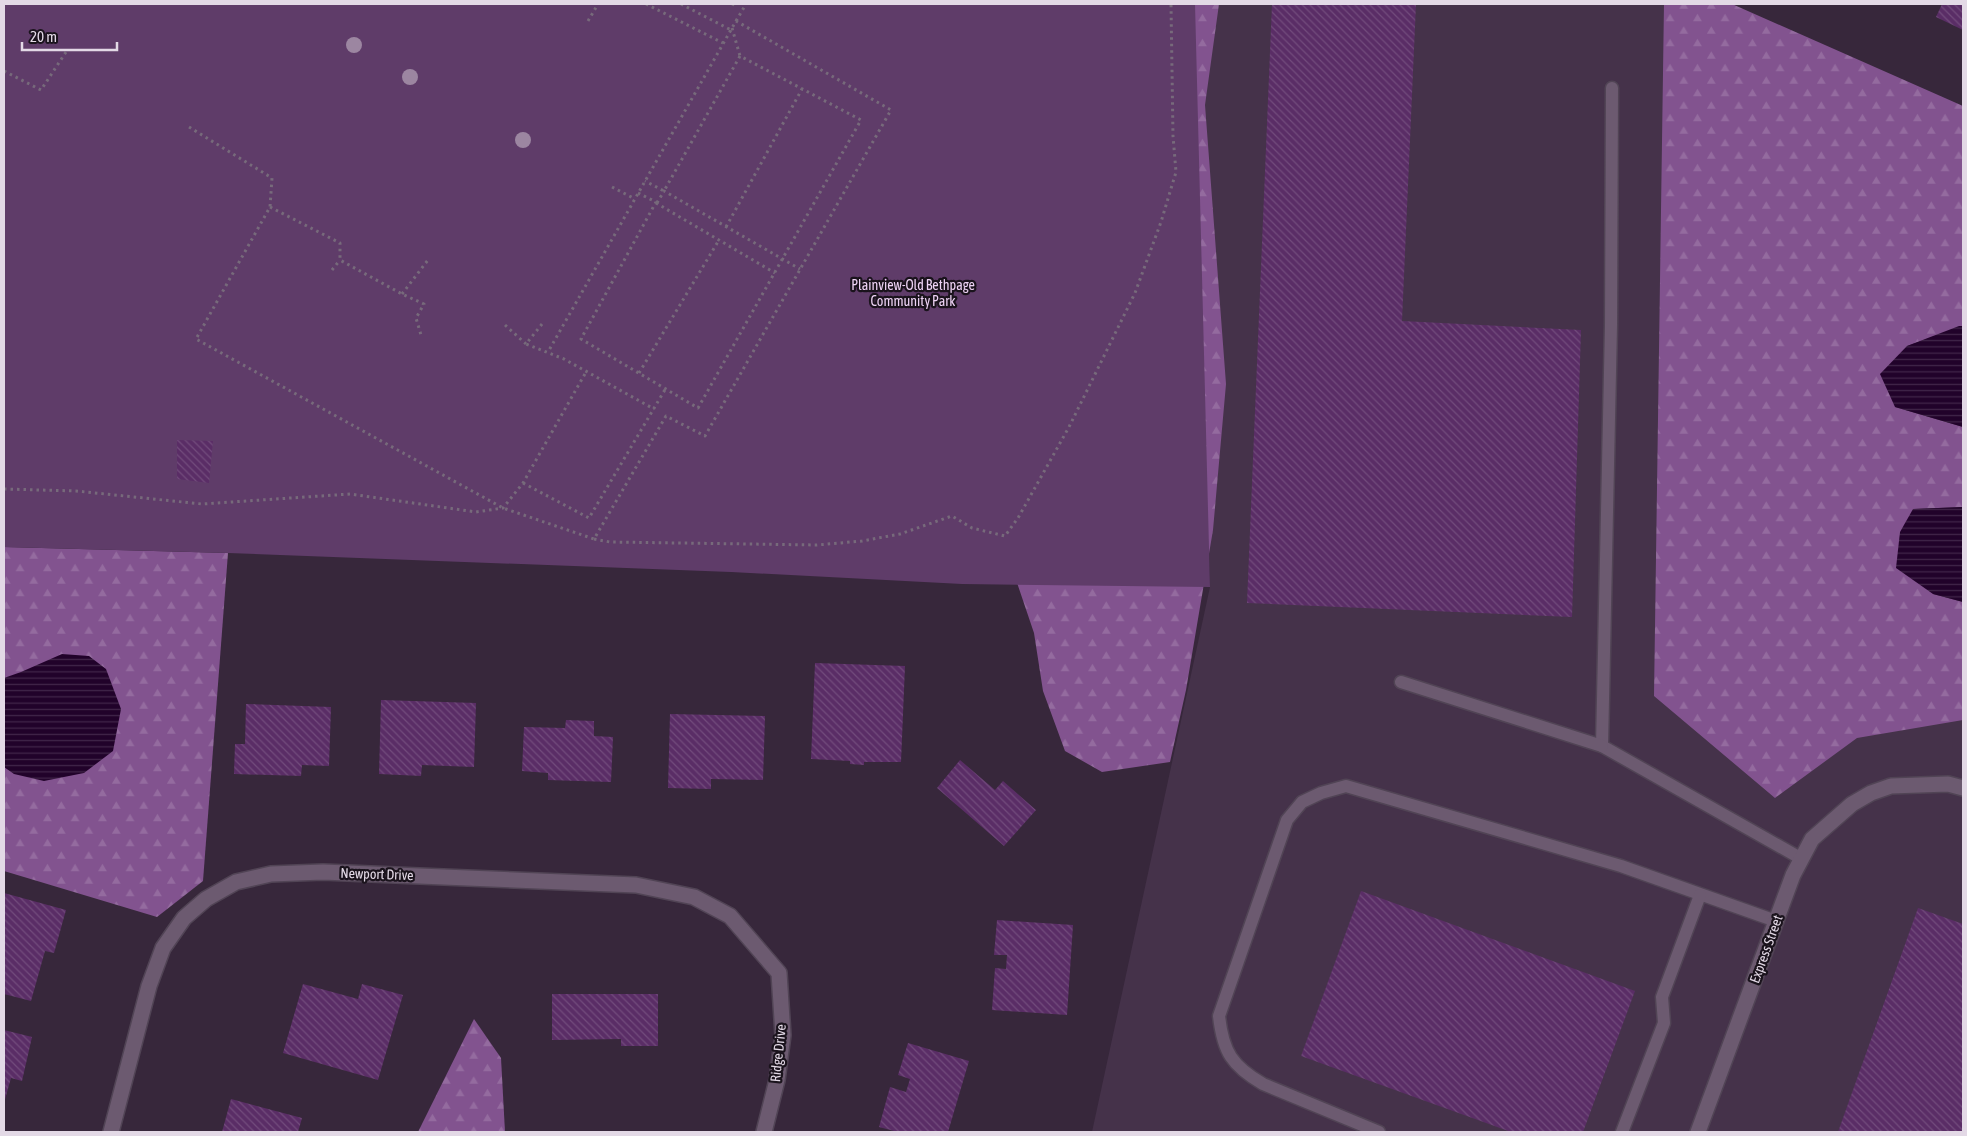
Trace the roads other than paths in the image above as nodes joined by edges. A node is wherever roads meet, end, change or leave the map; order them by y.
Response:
1 (1612, 88) dead end
2 (1401, 682) dead end
3 (1602, 746) junction
4 (1963, 788) edge
5 (1802, 859) junction
6 (1700, 895) junction
7 (1776, 921) junction
8 (779, 973) joint
9 (111, 1132) edge
10 (764, 1132) edge
11 (1379, 1132) edge
12 (1622, 1132) edge
13 (1698, 1132) edge

1 - 3 lane
2 - 3 lane
3 - 5 lane
4 - 5 street, Express Street
5 - 7 street, Express Street
6 - 7 lane
6 - 11 lane
6 - 12 lane
7 - 13 street, Express Street
8 - 9 street, Newport Drive
8 - 10 street, Ridge Drive

